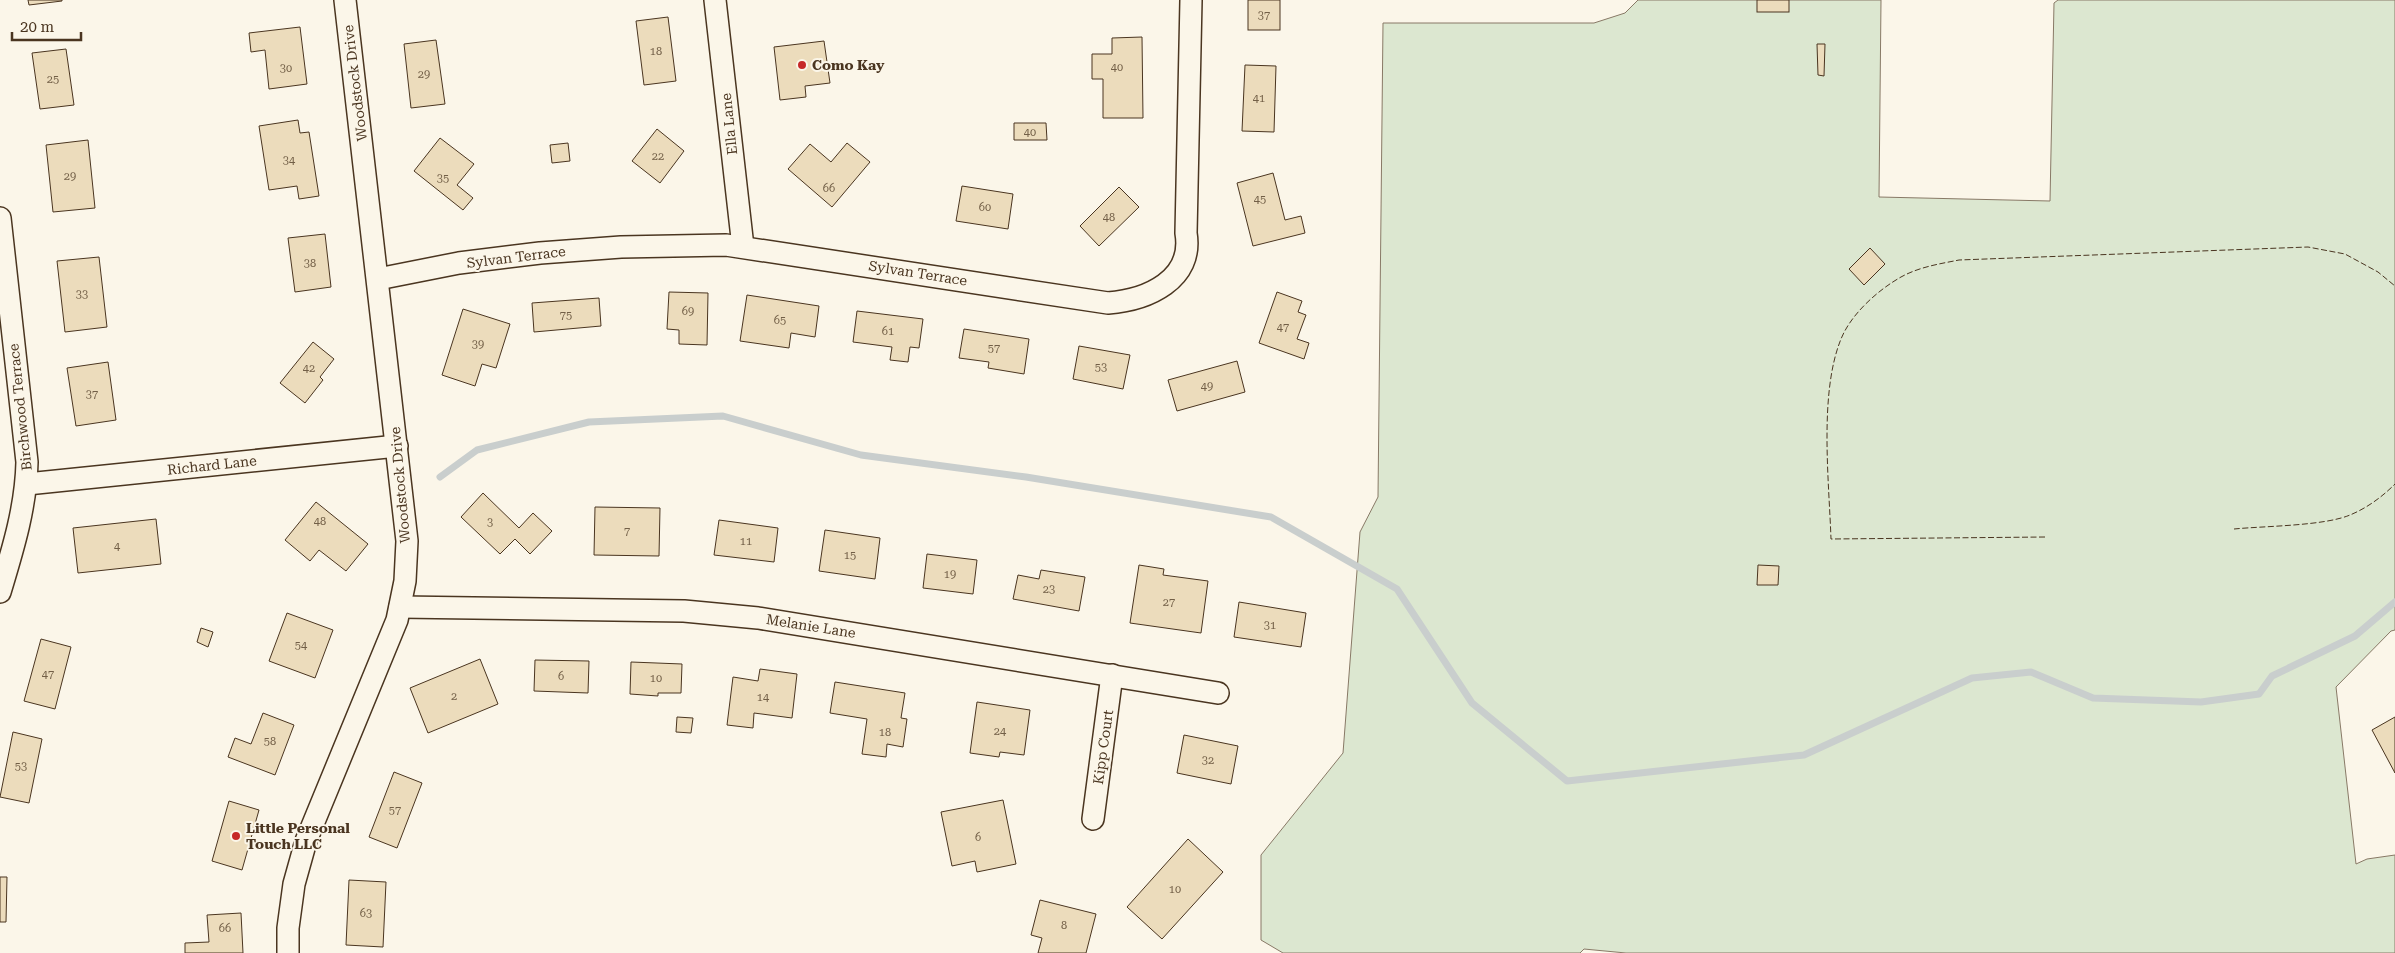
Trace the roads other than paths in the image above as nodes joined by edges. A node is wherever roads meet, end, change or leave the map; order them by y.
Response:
1 (345, 0) edge
2 (715, 0) edge
3 (1191, 0) edge
4 (0, 218) edge
5 (743, 247) junction
6 (378, 279) junction
7 (397, 446) junction
8 (27, 484) junction
9 (0, 592) edge
10 (400, 607) junction
11 (1112, 674) junction
12 (1218, 693) dead end
13 (1093, 819) dead end
14 (288, 953) edge

1 - 6 street, Woodstock Drive
2 - 5 street, Ella Lane
3 - 5 street, Sylvan Terrace
4 - 8 street, Birchwood Terrace
5 - 6 street, Sylvan Terrace
6 - 7 street, Woodstock Drive
7 - 8 street, Richard Lane
7 - 10 street, Woodstock Drive
8 - 9 street, Birchwood Terrace
10 - 11 street, Melanie Lane
10 - 14 street, Woodstock Drive
11 - 12 street, Melanie Lane
11 - 13 street, Kipp Court

